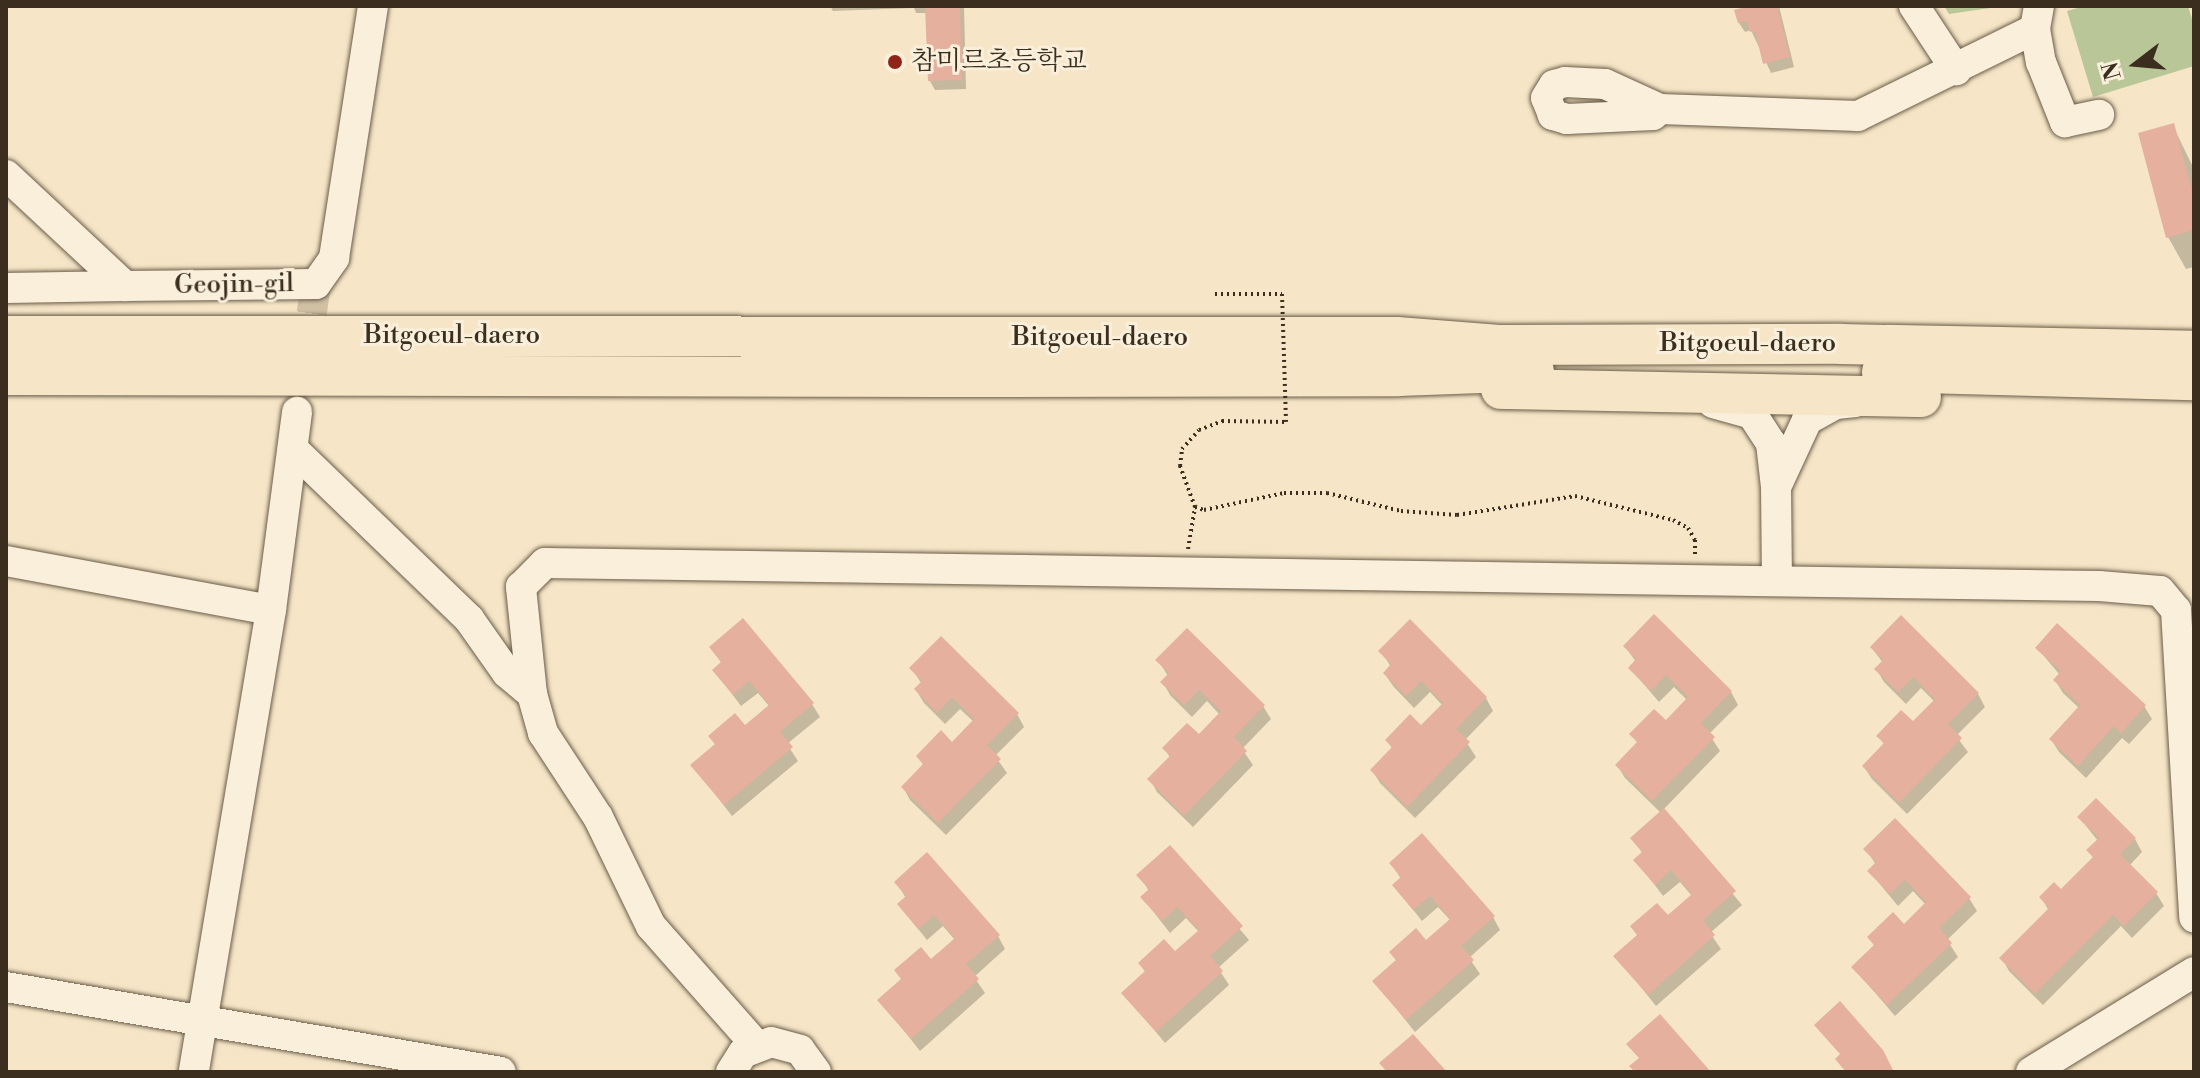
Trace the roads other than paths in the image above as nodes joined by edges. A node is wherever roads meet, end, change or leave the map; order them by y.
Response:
1 (373, 6) edge
2 (1914, 6) edge
3 (2037, 18) edge
4 (1956, 70) junction
5 (1660, 109) dead end
6 (2099, 115) dead end
7 (6, 175) edge
8 (125, 286) junction
9 (6, 288) edge
10 (2194, 324) edge
11 (7, 335) edge
12 (2194, 351) edge
13 (1397, 356) junction
14 (8, 376) edge
15 (2194, 380) edge
16 (1677, 392) junction
17 (1898, 396) junction
18 (2194, 402) edge
19 (297, 412) dead end
20 (293, 449) junction
21 (1776, 487) junction
22 (6, 561) edge
23 (1777, 581) junction
24 (271, 610) junction
25 (532, 694) junction
26 (2194, 917) edge
27 (2194, 972) edge
28 (6, 987) edge
29 (203, 1020) junction
30 (756, 1045) junction
31 (194, 1072) edge
32 (501, 1072) edge
33 (731, 1072) edge
34 (816, 1072) edge
35 (2031, 1072) edge

1 - 8 street, Geojin-gil
2 - 4 street
3 - 4 street
3 - 6 street
4 - 5 street
7 - 8 street
8 - 9 street
10 - 13 main road
11 - 13 main road, Bitgoeul-daero
12 - 13 main road, Bitgoeul-daero
13 - 14 main road, Bitgoeul-daero
13 - 15 main road, Bitgoeul-daero
13 - 16 main road
16 - 17 main road
16 - 21 street
17 - 18 main road
17 - 21 street
19 - 20 street
20 - 24 street
20 - 25 street
21 - 23 street
22 - 24 street
23 - 25 street
23 - 26 street
24 - 29 street
25 - 30 street
27 - 35 street
28 - 29 street
29 - 31 street
29 - 32 street
30 - 33 street
30 - 34 street

